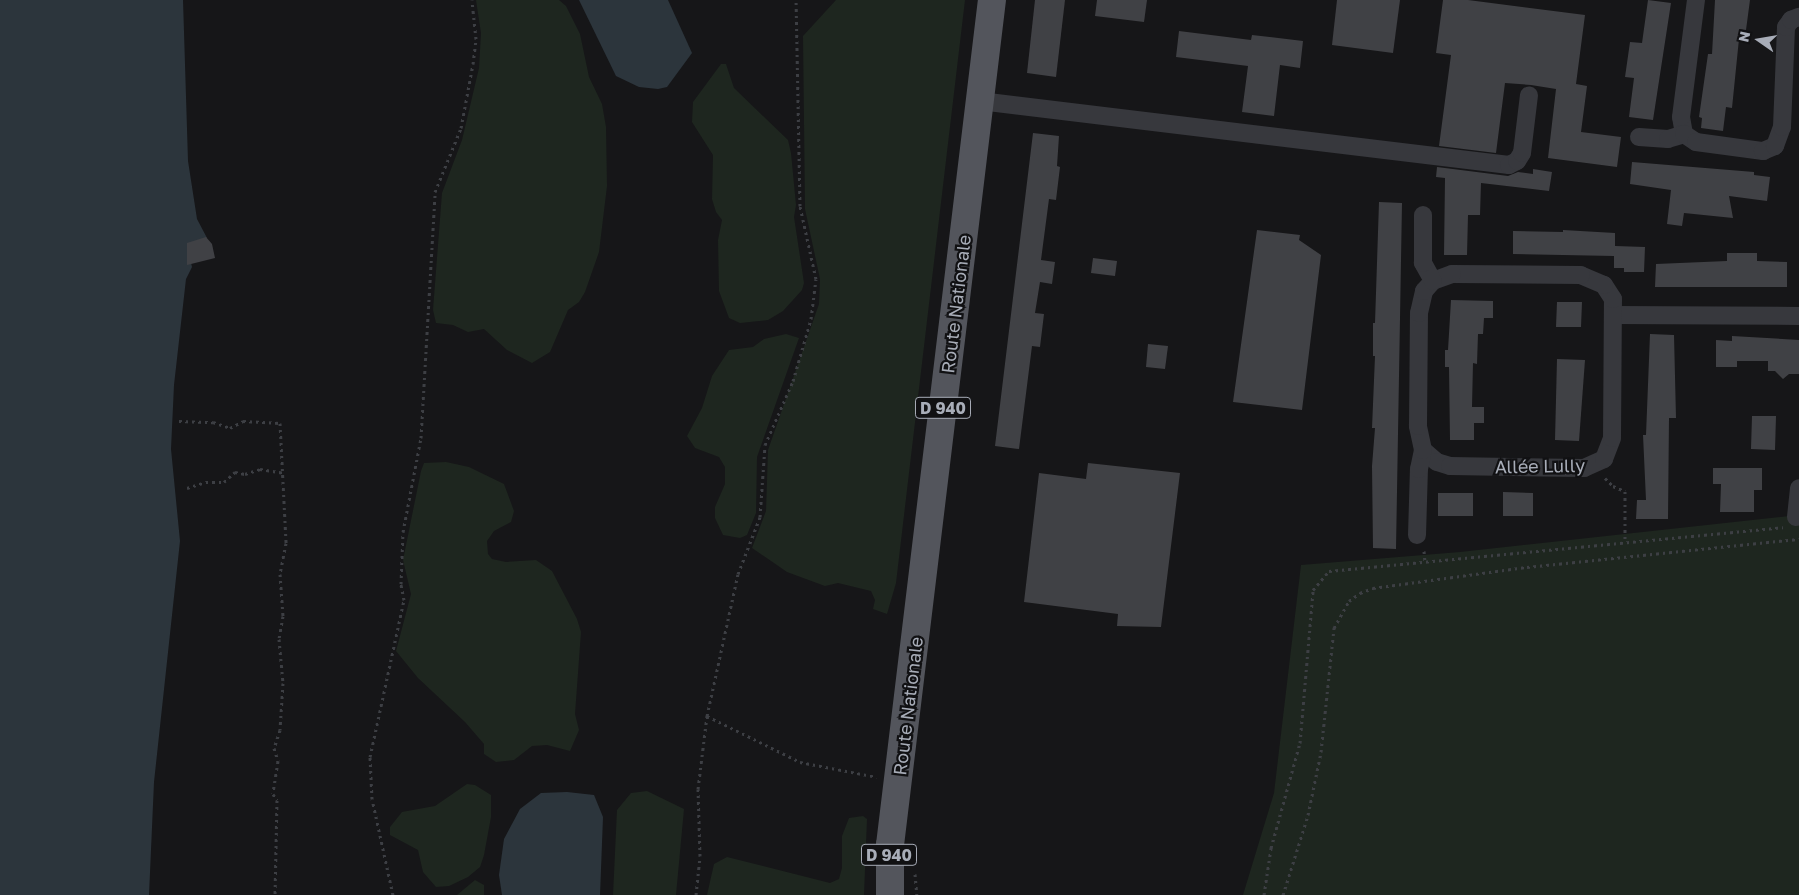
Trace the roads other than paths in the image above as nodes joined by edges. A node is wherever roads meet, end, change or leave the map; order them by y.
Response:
1 (992, 0) edge
2 (1696, 0) edge
3 (1799, 17) edge
4 (1529, 95) dead end
5 (980, 101) junction
6 (1684, 134) junction
7 (1640, 137) dead end
8 (1423, 215) dead end
9 (1433, 281) junction
10 (1613, 315) junction
11 (1799, 316) edge
12 (1423, 450) junction
13 (1799, 488) edge
14 (1791, 522) road end
15 (1417, 535) dead end
16 (895, 816) junction
17 (890, 895) edge
18 (900, 895) edge

1 - 5 main road, Route Nationale / D 940
2 - 6 street
3 - 6 street
4 - 5 street
5 - 16 main road, Route Nationale / D 940
6 - 7 street
8 - 9 street
9 - 10 street, Allée Lully
9 - 12 street
10 - 11 street
10 - 12 street, Allée Lully
12 - 15 street
13 - 14 street
16 - 17 main road, D 940
16 - 18 main road, D 940

